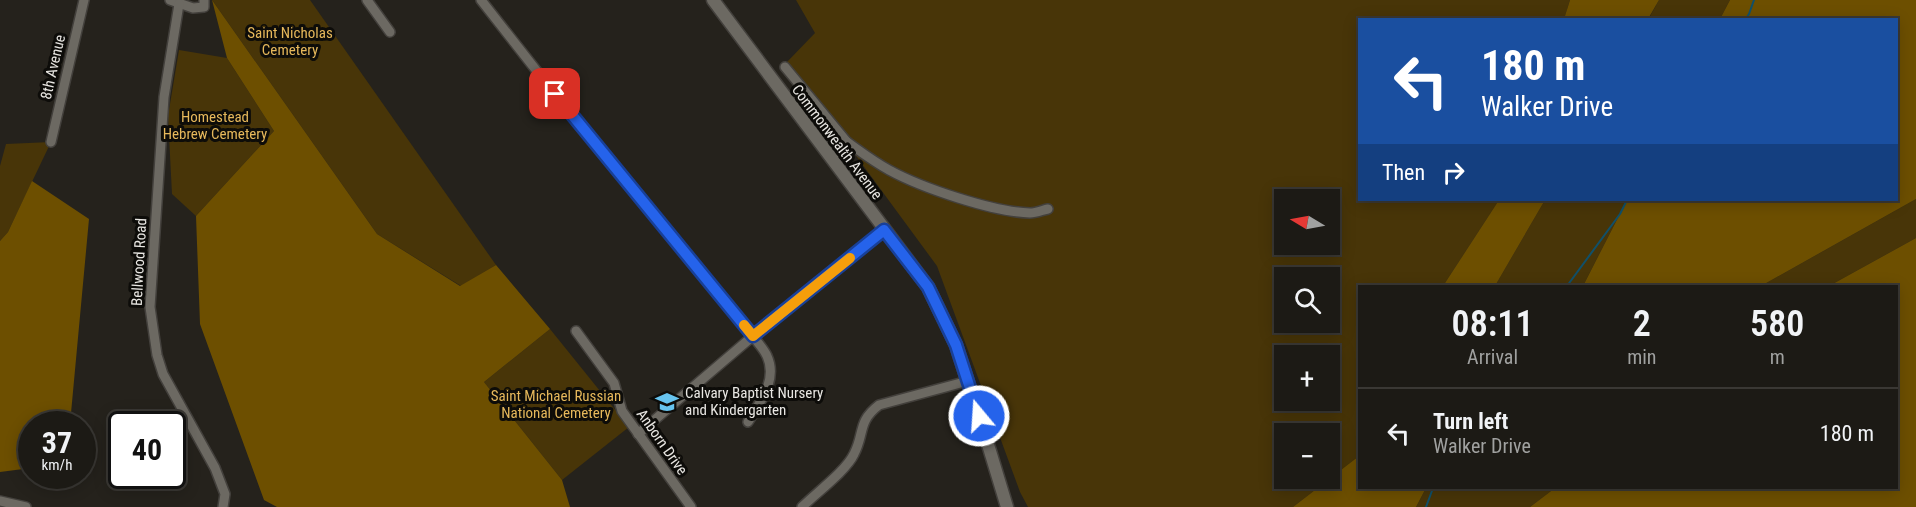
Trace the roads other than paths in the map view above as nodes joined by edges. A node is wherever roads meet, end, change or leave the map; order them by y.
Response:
1 (84, 0) edge
2 (170, 0) edge
3 (204, 0) edge
4 (367, 0) edge
5 (481, 0) edge
6 (713, 0) edge
7 (179, 4) junction
8 (390, 32) dead end
9 (785, 67) dead end
10 (51, 141) dead end
11 (847, 142) junction
12 (831, 158) junction
13 (1048, 209) dead end
14 (884, 230) junction
15 (576, 331) dead end
16 (753, 336) junction
17 (968, 381) junction
18 (748, 422) dead end
19 (638, 434) junction
20 (0, 501) edge
21 (222, 506) edge
22 (26, 507) edge
23 (691, 507) edge
24 (802, 507) edge
25 (1007, 507) edge

1 - 10 street, 8th Avenue
2 - 7 street
3 - 7 street
4 - 8 street
5 - 16 street
6 - 12 street, Commonwealth Avenue
7 - 21 street, Bellwood Road
9 - 11 street
11 - 12 street
11 - 13 street
12 - 14 street, Commonwealth Avenue
14 - 16 street
14 - 17 street, Commonwealth Avenue
15 - 19 street, Anborn Drive
16 - 18 street
16 - 19 street
17 - 24 street
17 - 25 street, Commonwealth Avenue
19 - 23 street, Anborn Drive
20 - 22 street

